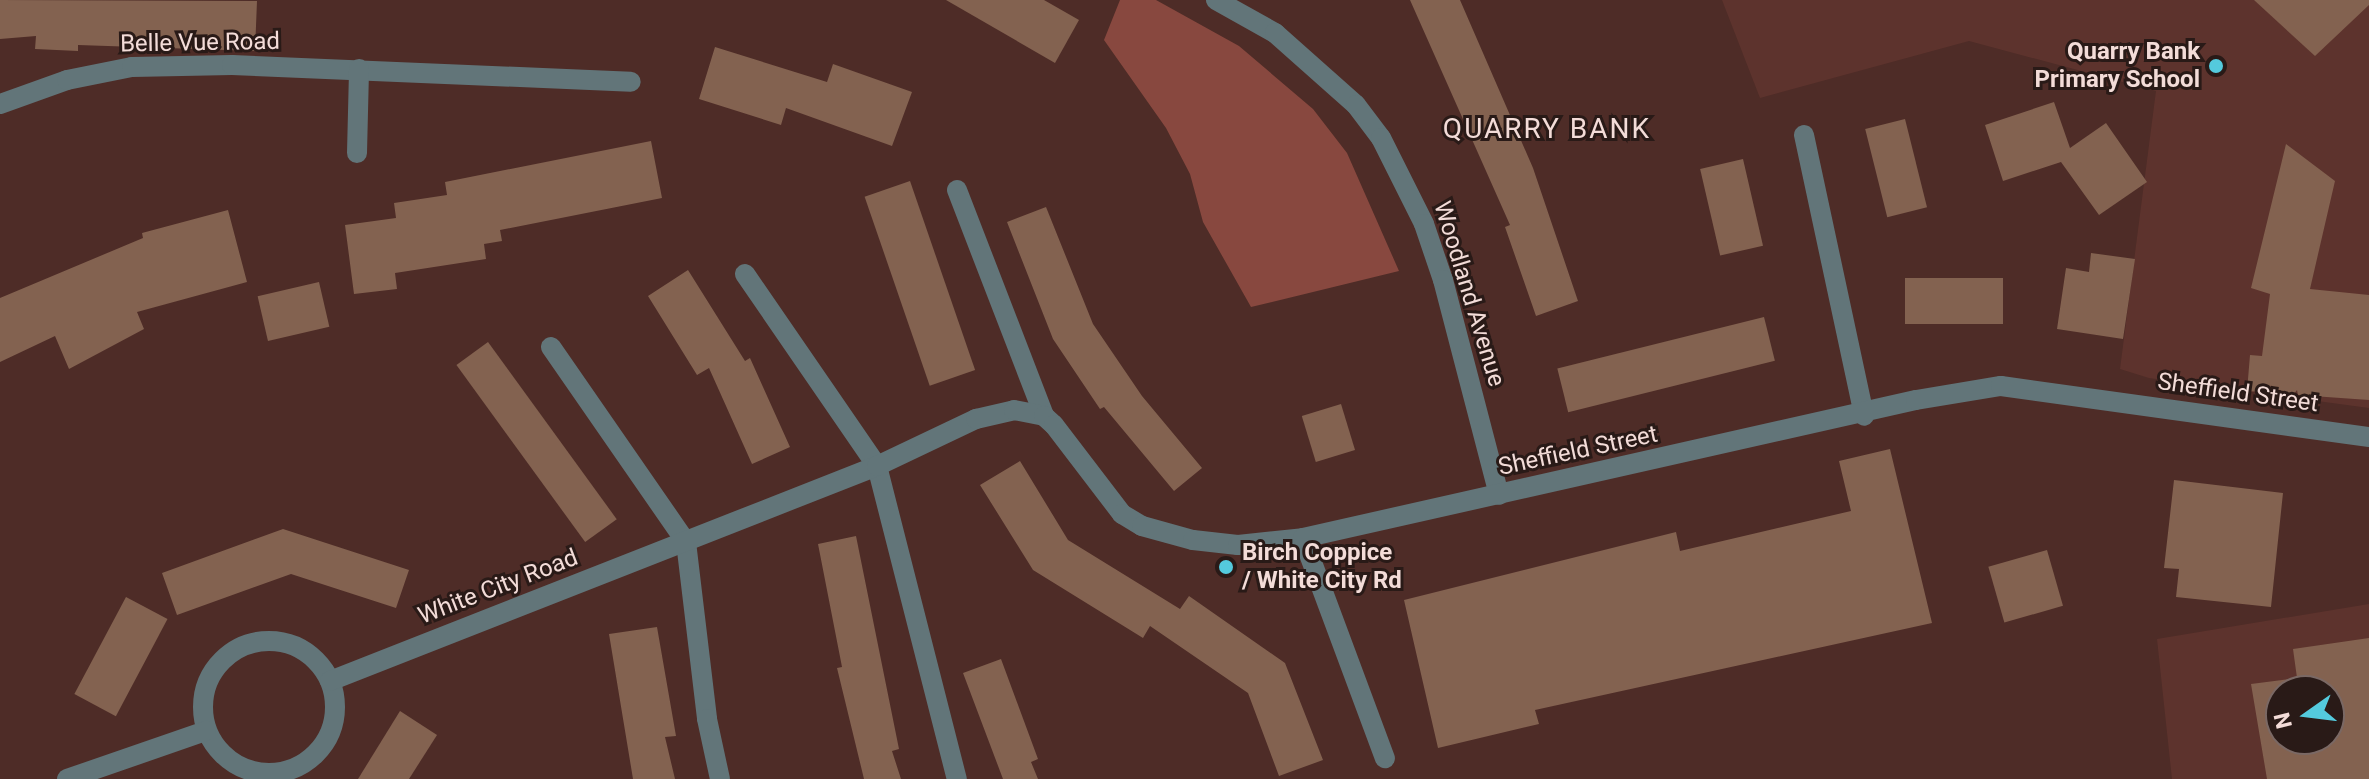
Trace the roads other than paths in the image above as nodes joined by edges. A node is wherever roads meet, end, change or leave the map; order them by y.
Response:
1 (1216, 0) edge
2 (359, 69) junction
3 (631, 82) dead end
4 (0, 104) edge
5 (1804, 135) dead end
6 (357, 153) dead end
7 (957, 190) dead end
8 (745, 274) dead end
9 (551, 347) dead end
10 (1044, 416) junction
11 (1864, 416) junction
12 (2369, 437) edge
13 (877, 466) junction
14 (1499, 495) junction
15 (1303, 538) junction
16 (686, 542) junction
17 (330, 681) junction
18 (206, 731) junction
19 (1385, 758) dead end
20 (297, 774) edge
21 (67, 779) edge
22 (720, 779) edge
23 (957, 779) edge

1 - 14 street, Woodland Avenue
2 - 3 street, Belle Vue Road
2 - 4 street, Belle Vue Road
2 - 6 street
5 - 11 street
7 - 10 street
8 - 13 street
9 - 16 street
10 - 13 street, White City Road
10 - 15 street
11 - 12 street, Sheffield Street
11 - 14 street, Sheffield Street
13 - 16 street, White City Road
13 - 23 street
14 - 15 street, Sheffield Street
15 - 19 street
16 - 17 street, White City Road
16 - 22 street
17 - 18 street
17 - 20 street
18 - 20 street
18 - 21 street

